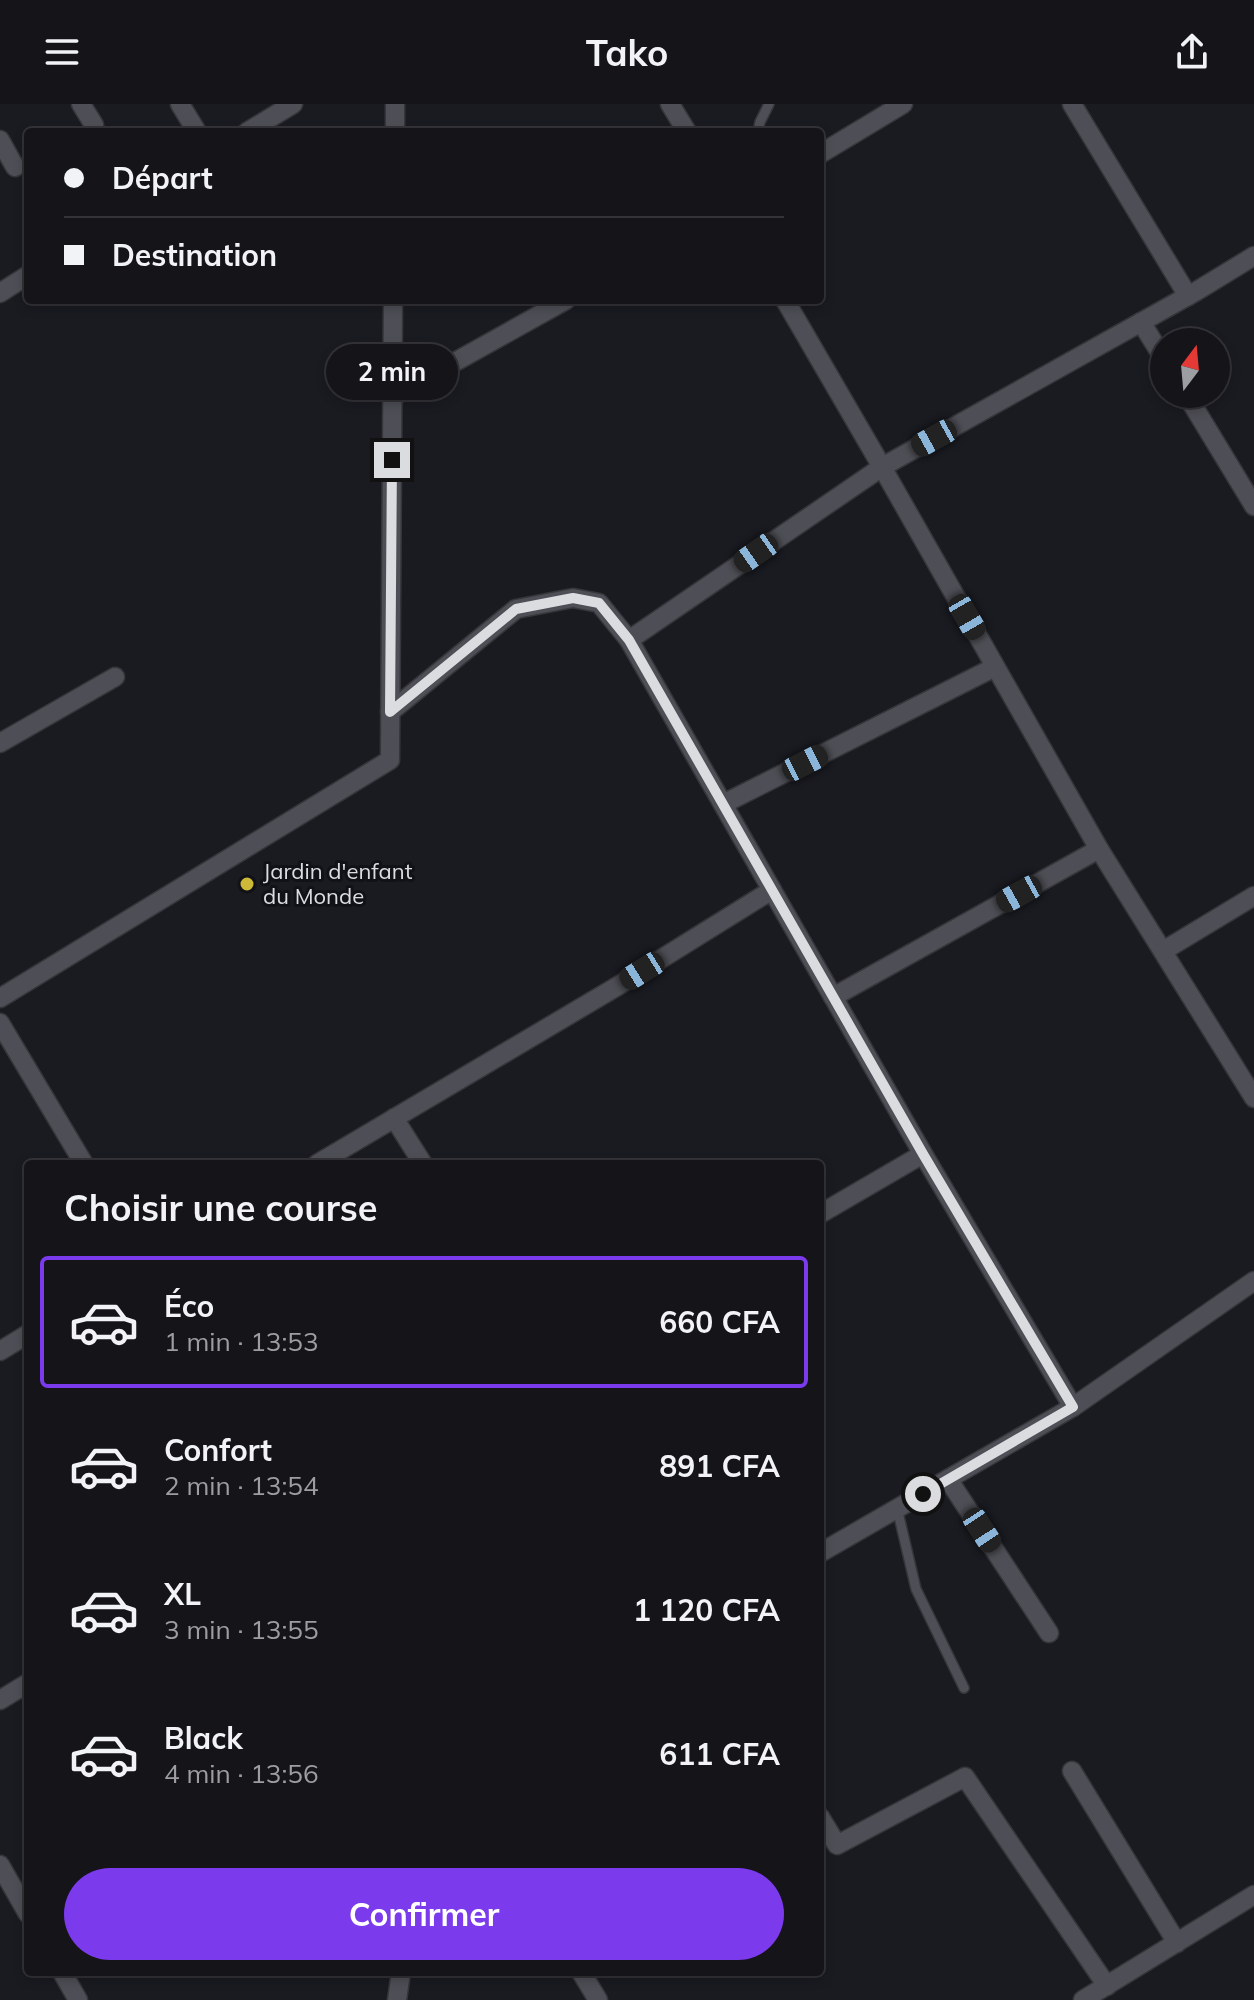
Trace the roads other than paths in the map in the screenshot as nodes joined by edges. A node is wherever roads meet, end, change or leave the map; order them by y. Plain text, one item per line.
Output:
1 (81, 104) edge
2 (180, 104) edge
3 (293, 104) edge
4 (395, 104) edge
5 (670, 104) edge
6 (769, 104) edge
7 (903, 104) edge
8 (1072, 104) edge
9 (94, 125) dead end
10 (195, 128) edge
11 (254, 128) edge
12 (395, 128) edge
13 (685, 128) edge
14 (759, 128) edge
15 (0, 140) edge
16 (824, 152) edge
17 (15, 167) dead end
18 (1254, 256) edge
19 (24, 278) edge
20 (0, 293) edge
21 (1188, 296) junction
22 (393, 304) edge
23 (559, 304) edge
24 (787, 304) edge
25 (1141, 322) junction
26 (1150, 336) edge
27 (392, 397) junction
28 (1194, 408) edge
29 (882, 467) junction
30 (1254, 506) edge
31 (629, 640) junction
32 (995, 667) junction
33 (115, 677) dead end
34 (390, 712) junction
35 (0, 743) edge
36 (723, 804) junction
37 (1099, 849) junction
38 (772, 890) junction
39 (1254, 896) edge
40 (1163, 951) junction
41 (833, 997) junction
42 (0, 998) edge
43 (0, 1023) edge
44 (1254, 1098) edge
45 (394, 1118) junction
46 (923, 1154) junction
47 (82, 1160) edge
48 (324, 1160) edge
49 (420, 1160) edge
50 (824, 1212) edge
51 (1254, 1281) edge
52 (24, 1336) edge
53 (0, 1351) edge
54 (1073, 1407) junction
55 (948, 1479) junction
56 (897, 1508) junction
57 (824, 1551) edge
58 (1049, 1633) dead end
59 (24, 1685) edge
60 (964, 1688) dead end
61 (0, 1700) edge
62 (1072, 1771) dead end
63 (824, 1824) edge
64 (0, 1865) edge
65 (1254, 1895) edge
66 (24, 1907) edge
67 (1177, 1943) junction
68 (64, 1976) edge
69 (400, 1976) edge
70 (583, 1976) edge
71 (1107, 1986) junction
72 (78, 2000) edge
73 (397, 2000) edge
74 (598, 2000) edge
75 (1083, 2000) edge

1 - 9 street
2 - 10 street
3 - 11 street
4 - 12 street
5 - 13 street
6 - 14 lane
7 - 16 street
8 - 21 street
15 - 17 street
18 - 21 street
19 - 20 street
21 - 25 street
22 - 27 street
23 - 27 street
24 - 29 street
25 - 26 street
25 - 29 street
27 - 34 street
28 - 30 street
29 - 31 street
29 - 32 street
31 - 34 street
31 - 36 street
32 - 36 street
32 - 37 street
33 - 35 street
34 - 42 street
36 - 38 street
37 - 40 street
37 - 41 street
38 - 41 street
38 - 45 street
39 - 40 street
40 - 44 street
41 - 46 street
43 - 47 street
45 - 48 street
45 - 49 street
46 - 50 street
46 - 54 street
51 - 54 street
52 - 53 street
54 - 55 street
55 - 56 street
55 - 58 street
56 - 57 street
56 - 60 lane
59 - 61 street
62 - 67 street
63 - 71 street
64 - 66 street
65 - 67 street
67 - 71 street
68 - 72 street
69 - 73 street
70 - 74 street
71 - 75 street

